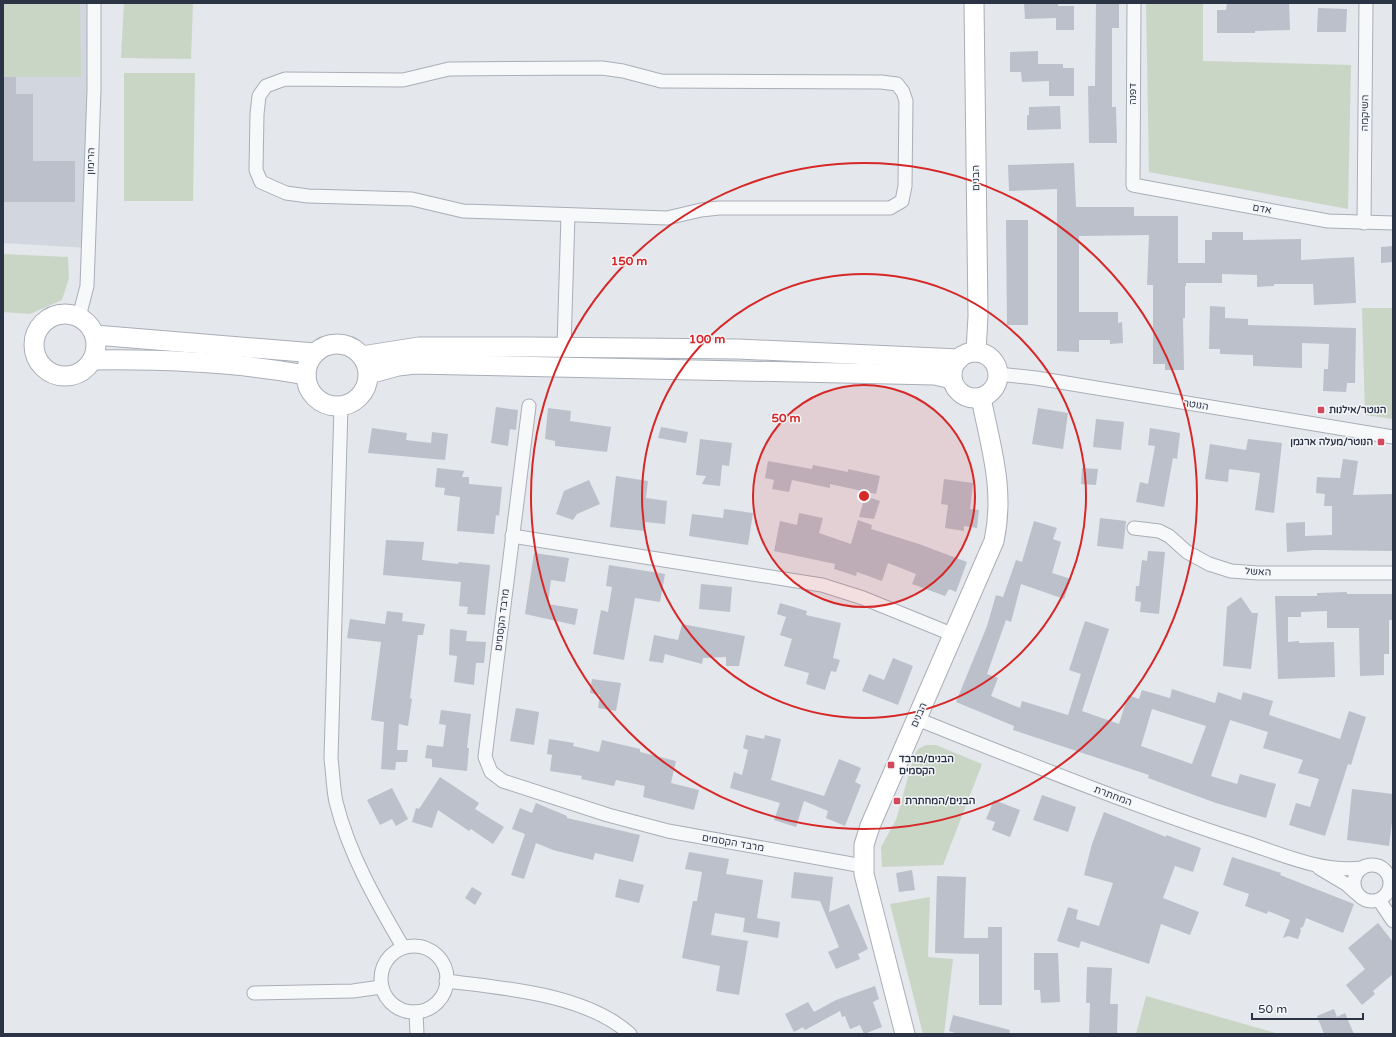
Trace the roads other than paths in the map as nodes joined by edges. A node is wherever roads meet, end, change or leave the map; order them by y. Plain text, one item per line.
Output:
1 (94, 3) edge
2 (974, 3) edge
3 (1134, 3) edge
4 (1366, 3) edge
5 (1133, 185) joint
6 (568, 216) junction
7 (1364, 223) junction
8 (1393, 223) edge
9 (79, 317) junction
10 (95, 335) junction
11 (564, 347) junction
12 (976, 352) junction
13 (315, 353) junction
14 (362, 356) junction
15 (959, 359) junction
16 (93, 360) junction
17 (306, 374) junction
18 (369, 374) junction
19 (998, 374) junction
20 (952, 379) junction
21 (981, 398) junction
22 (341, 406) junction
23 (529, 406) dead end
24 (1393, 437) edge
25 (1134, 528) dead end
26 (512, 536) junction
27 (1393, 573) edge
28 (954, 635) junction
29 (917, 719) junction
30 (1312, 864) junction
31 (863, 866) junction
32 (1362, 868) junction
33 (1391, 876) edge
34 (1356, 893) junction
35 (1379, 900) junction
36 (1393, 921) edge
37 (403, 947) junction
38 (446, 981) junction
39 (381, 987) junction
40 (254, 993) dead end
41 (416, 1012) junction
42 (416, 1034) edge
43 (630, 1034) edge
44 (905, 1034) edge

1 - 9 street, הרימון
2 - 12 street, הבנים
3 - 5 street, דפנה
4 - 7 street, השיקמה
5 - 7 street, אדם
6 - 6 street
6 - 11 street
7 - 8 street, אדם
9 - 10 street
9 - 16 street
10 - 13 street
10 - 16 street
11 - 14 street
11 - 15 street
12 - 15 street
12 - 19 street
13 - 14 street
13 - 17 street
14 - 18 street
15 - 20 street
16 - 17 street
17 - 22 street
18 - 20 street
18 - 22 street
19 - 21 street
19 - 24 street, הנוטר
20 - 21 street
21 - 28 street, הבנים
22 - 37 street
23 - 26 street, מרבד הקסמים
25 - 27 street, האשל
26 - 28 street
26 - 31 street, מרבד הקסמים
28 - 29 street, הבנים
29 - 30 street, המחתרת
29 - 31 street, הבנים
30 - 32 street, המחתרת
30 - 34 street, המחתרת
31 - 44 street, הבנים
32 - 33 street
32 - 34 street
33 - 35 street
34 - 35 street
35 - 36 street
37 - 38 street
37 - 39 street
38 - 41 street
38 - 43 street
39 - 40 street
39 - 41 street
41 - 42 street

